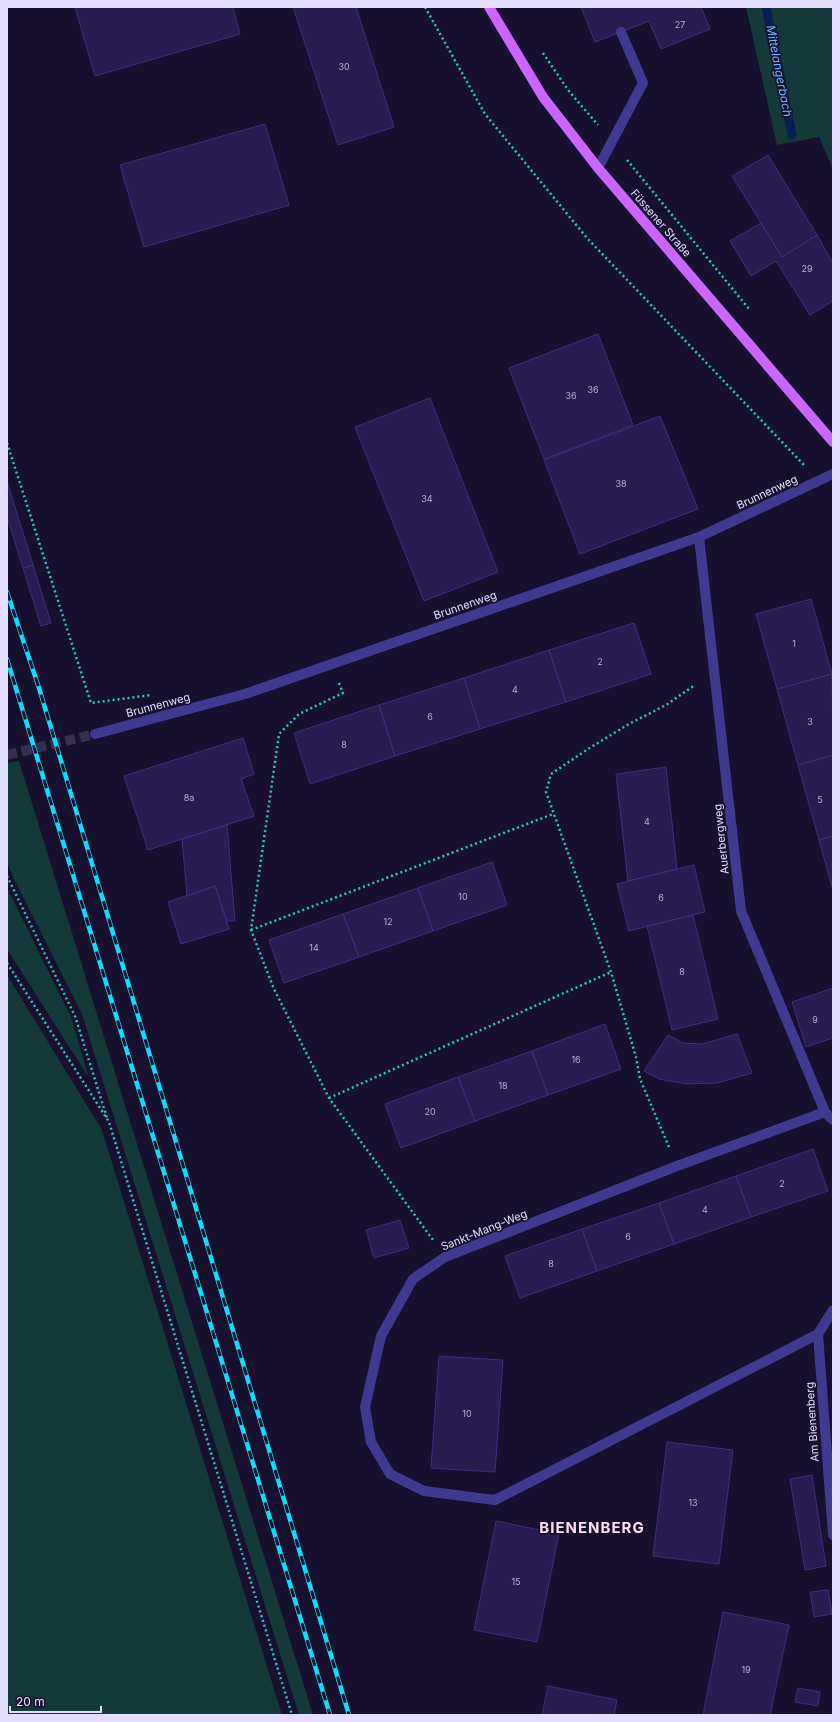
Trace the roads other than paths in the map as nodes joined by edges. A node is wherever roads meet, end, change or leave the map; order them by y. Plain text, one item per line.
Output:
1 (489, 7) edge
2 (621, 32) dead end
3 (598, 168) junction
4 (833, 442) edge
5 (833, 474) edge
6 (699, 537) junction
7 (95, 734) tunnel mouth
8 (825, 1112) junction
9 (833, 1120) edge
10 (833, 1310) edge
11 (818, 1334) junction
12 (833, 1536) edge

1 - 3 main road, Füssener Straße
2 - 3 street
3 - 4 main road, Füssener Straße
5 - 6 street, Brunnenweg
6 - 7 street, Brunnenweg
6 - 8 street, Auerbergweg
8 - 9 street, Auerbergweg
8 - 11 street, Sankt-Mang-Weg
10 - 11 street
11 - 12 street, Am Bienenberg

